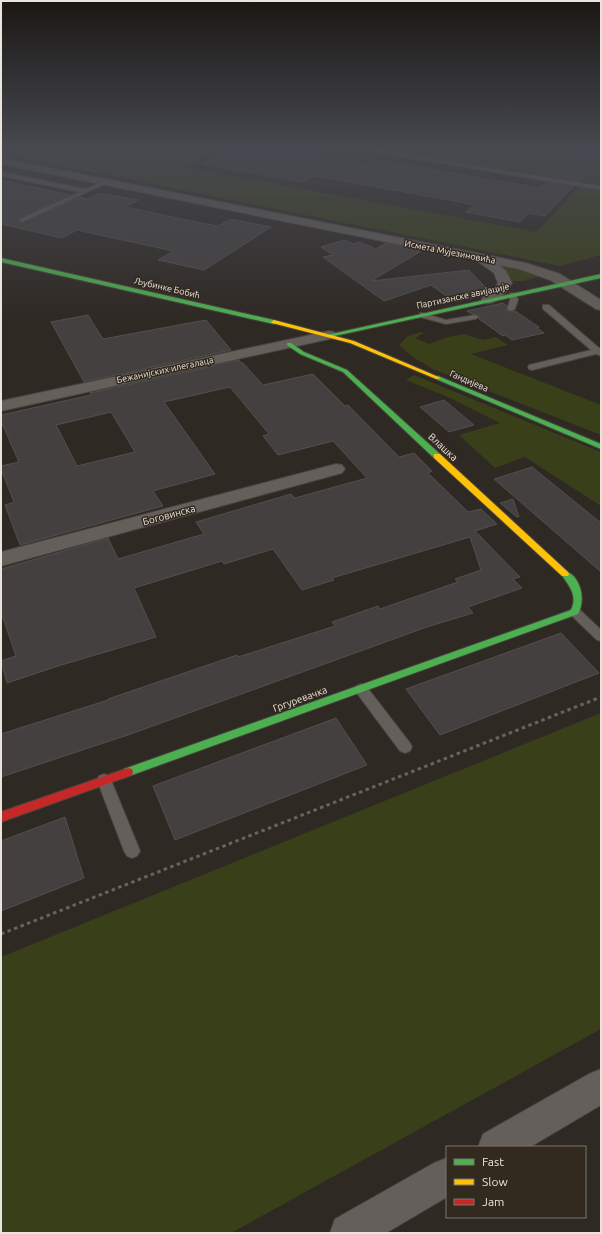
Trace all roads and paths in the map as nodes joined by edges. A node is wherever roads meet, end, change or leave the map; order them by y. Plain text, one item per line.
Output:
1 (54, 206) edge
2 (218, 206) edge
3 (22, 220) dead end
4 (471, 256) junction
5 (1, 260) edge
6 (601, 276) edge
7 (568, 284) junction
8 (513, 295) junction
9 (488, 300) junction
10 (601, 306) edge
11 (546, 307) dead end
12 (511, 309) dead end
13 (423, 315) junction
14 (476, 317) dead end
15 (408, 318) junction
16 (392, 331) dead end
17 (329, 335) junction
18 (289, 344) junction
19 (384, 344) dead end
20 (600, 351) edge
21 (384, 356) junction
22 (532, 367) dead end
23 (1, 406) edge
24 (601, 448) edge
25 (336, 469) dead end
26 (2, 558) edge
27 (575, 612) junction
28 (601, 637) edge
29 (361, 688) junction
30 (601, 697) edge
31 (405, 747) dead end
32 (104, 780) junction
33 (1, 817) edge
34 (132, 851) dead end
35 (1, 934) edge
36 (601, 1086) edge
37 (498, 1146) edge
38 (446, 1177) edge
39 (349, 1233) edge

1 - 3 lane
2 - 4 street, Исмета Мујезиновића
4 - 7 street, Исмета Мујезиновића
4 - 9 street
5 - 17 street, Љубинке Бобић
6 - 7 street, Партизанске авијације
7 - 8 street, Партизанске авијације
7 - 10 street, Исмета Мујезиновића
8 - 9 street, Партизанске авијације
8 - 12 lane
9 - 13 street, Партизанске авијације
11 - 20 lane
13 - 14 lane
13 - 15 street, Партизанске авијације
15 - 16 street
15 - 17 street, Партизанске авијације
17 - 18 street, Бежанијских илегалаца
17 - 21 street, Гандијева
18 - 23 street, Бежанијских илегалаца
18 - 27 street, Влашка
19 - 21 street
20 - 22 lane
21 - 24 street, Гандијева
25 - 26 street, Боговинска
27 - 28 lane
27 - 29 street, Гргуревачка
29 - 31 lane
29 - 32 street, Гргуревачка
30 - 35 path
32 - 33 street, Гргуревачка
32 - 34 lane
36 - 37 street
38 - 39 street

